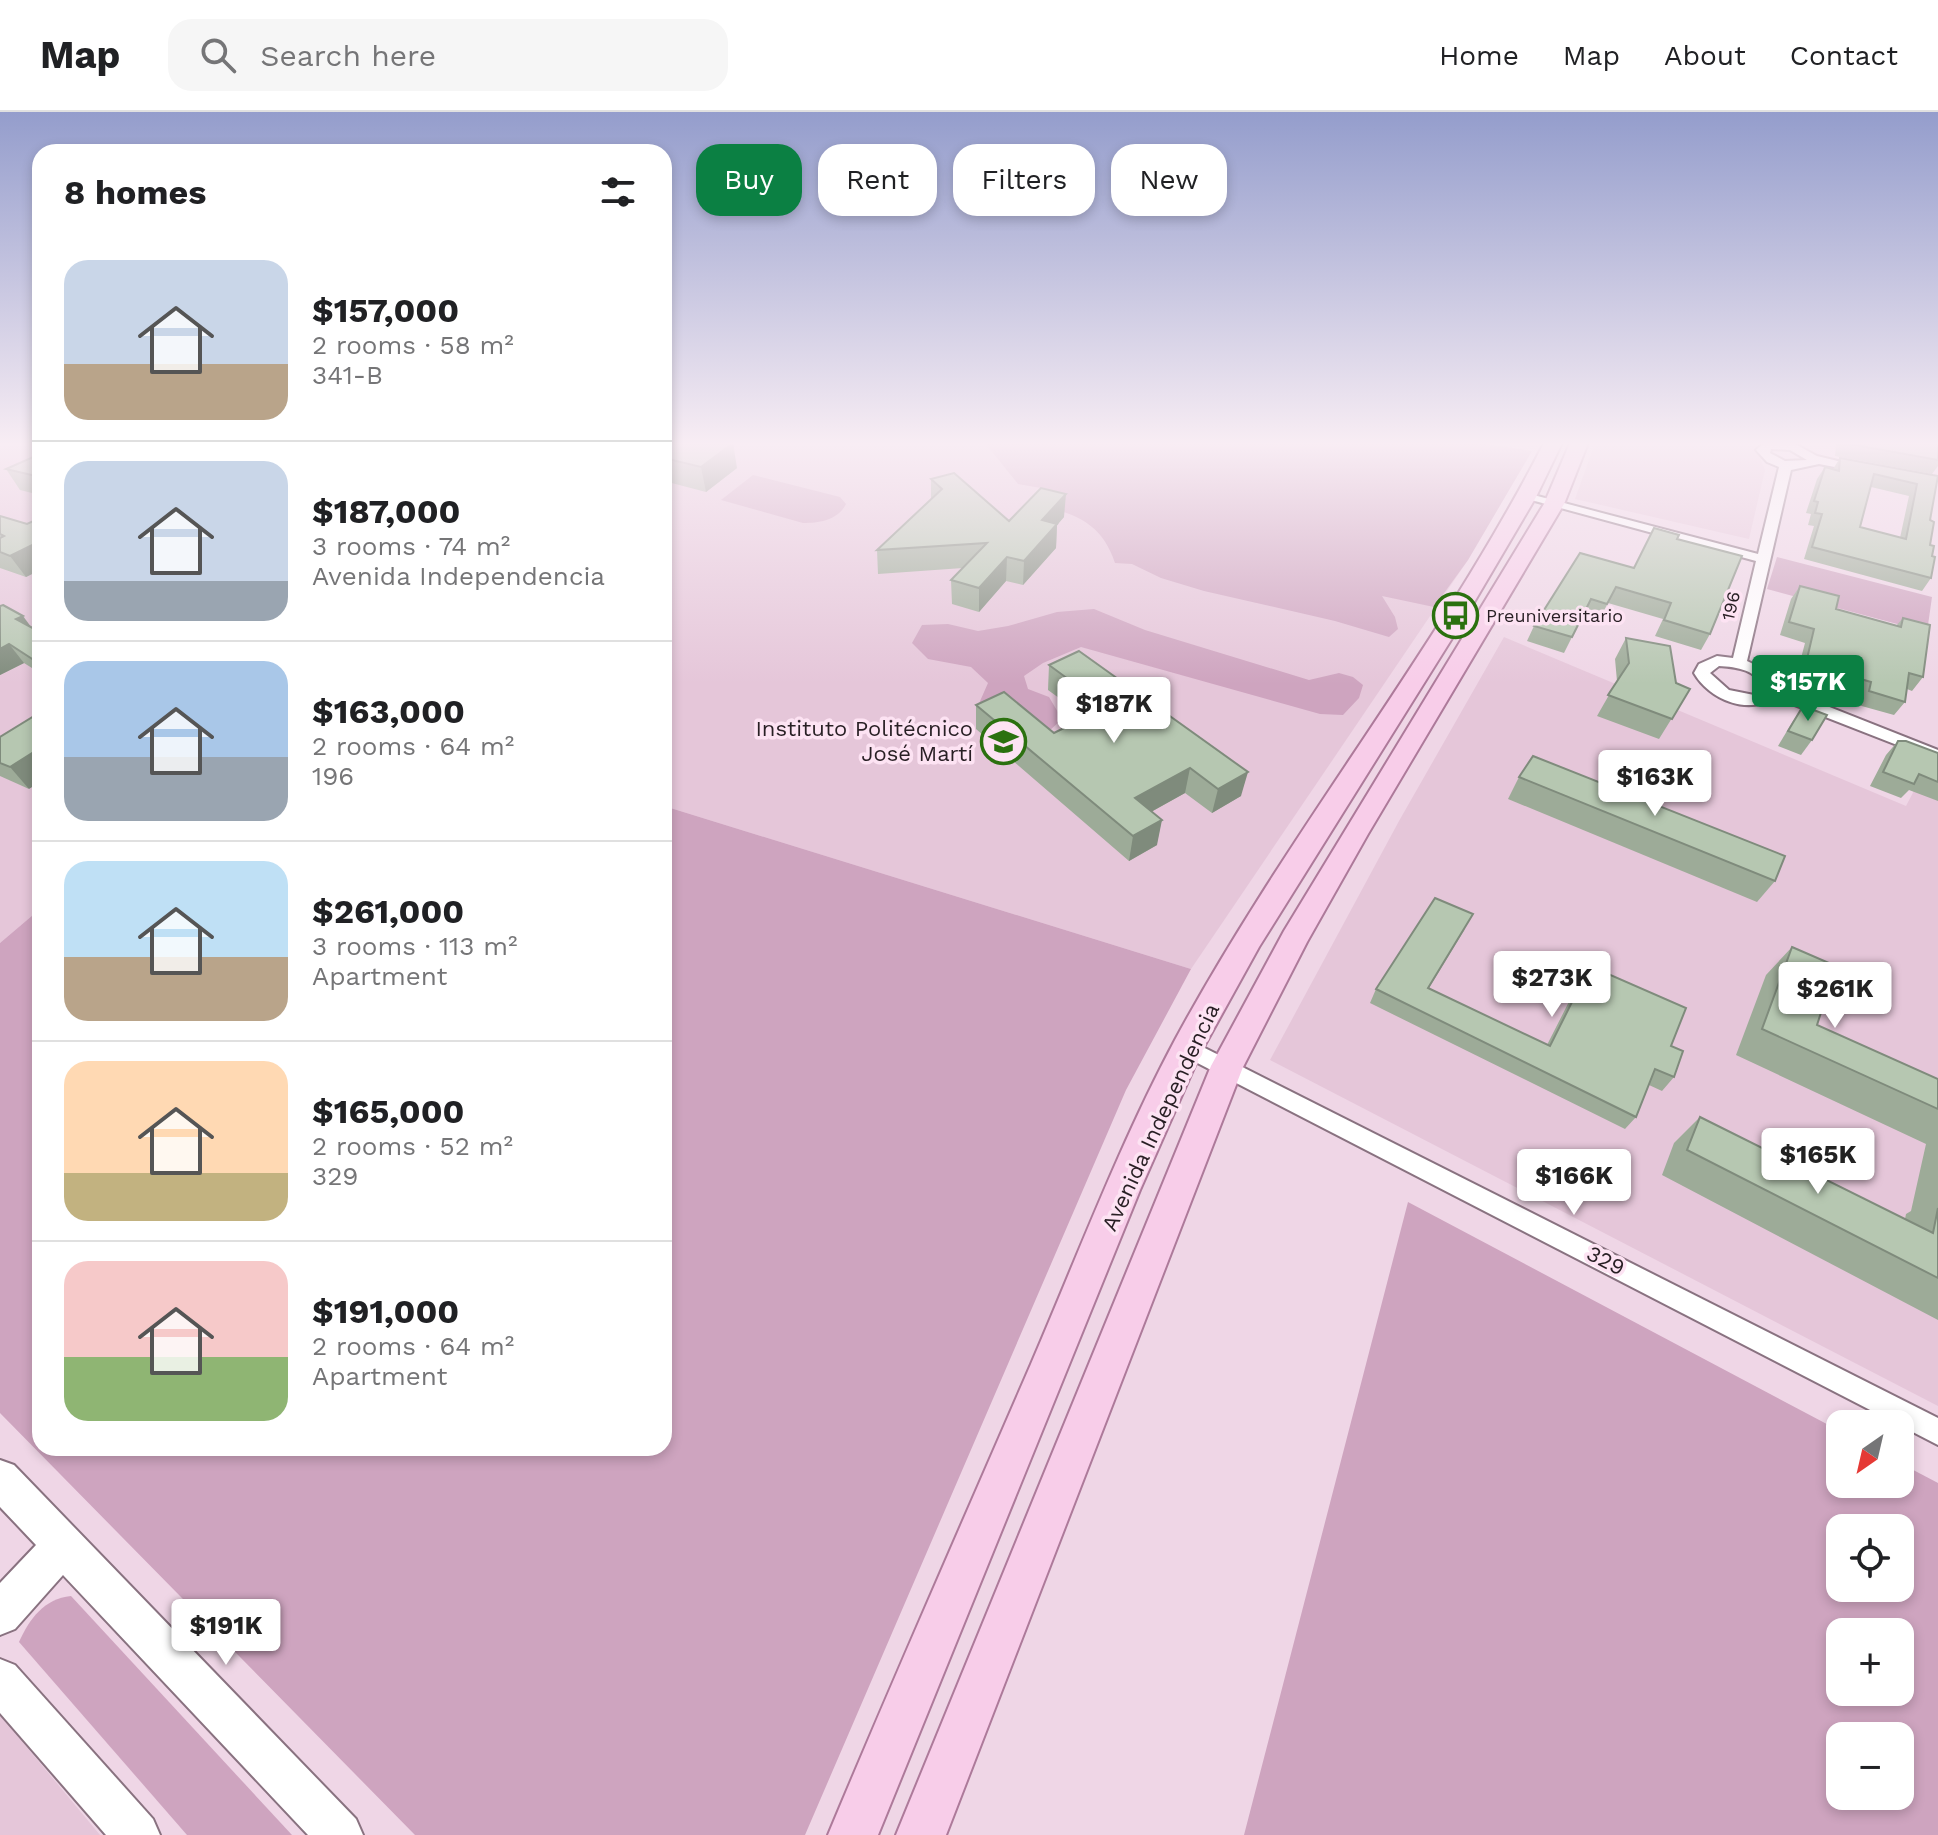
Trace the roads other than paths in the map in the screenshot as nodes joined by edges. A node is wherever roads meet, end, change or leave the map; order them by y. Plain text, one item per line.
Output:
1 (1523, 523) edge
2 (1528, 523) edge
3 (1626, 523) edge
4 (1772, 523) edge
5 (1763, 559) junction
6 (1739, 663) junction
7 (1772, 690) junction
8 (1938, 756) edge
9 (1187, 1048) junction
10 (1227, 1066) junction
11 (1938, 1432) edge
12 (0, 1479) edge
13 (63, 1545) junction
14 (0, 1614) edge
15 (0, 1680) edge
16 (137, 1835) edge
17 (340, 1835) edge
18 (853, 1835) edge
19 (921, 1835) edge

1 - 9 main road, Avenida Independencia
2 - 10 main road, Avenida Independencia
3 - 5 street
4 - 5 street, 196
5 - 6 street, 196
6 - 7 street
6 - 7 street
7 - 8 street
9 - 10 street, 329
9 - 18 main road, Avenida Independencia
10 - 11 street, 329
10 - 19 main road, Avenida Independencia
12 - 13 street
13 - 14 street
13 - 17 street
15 - 16 street

